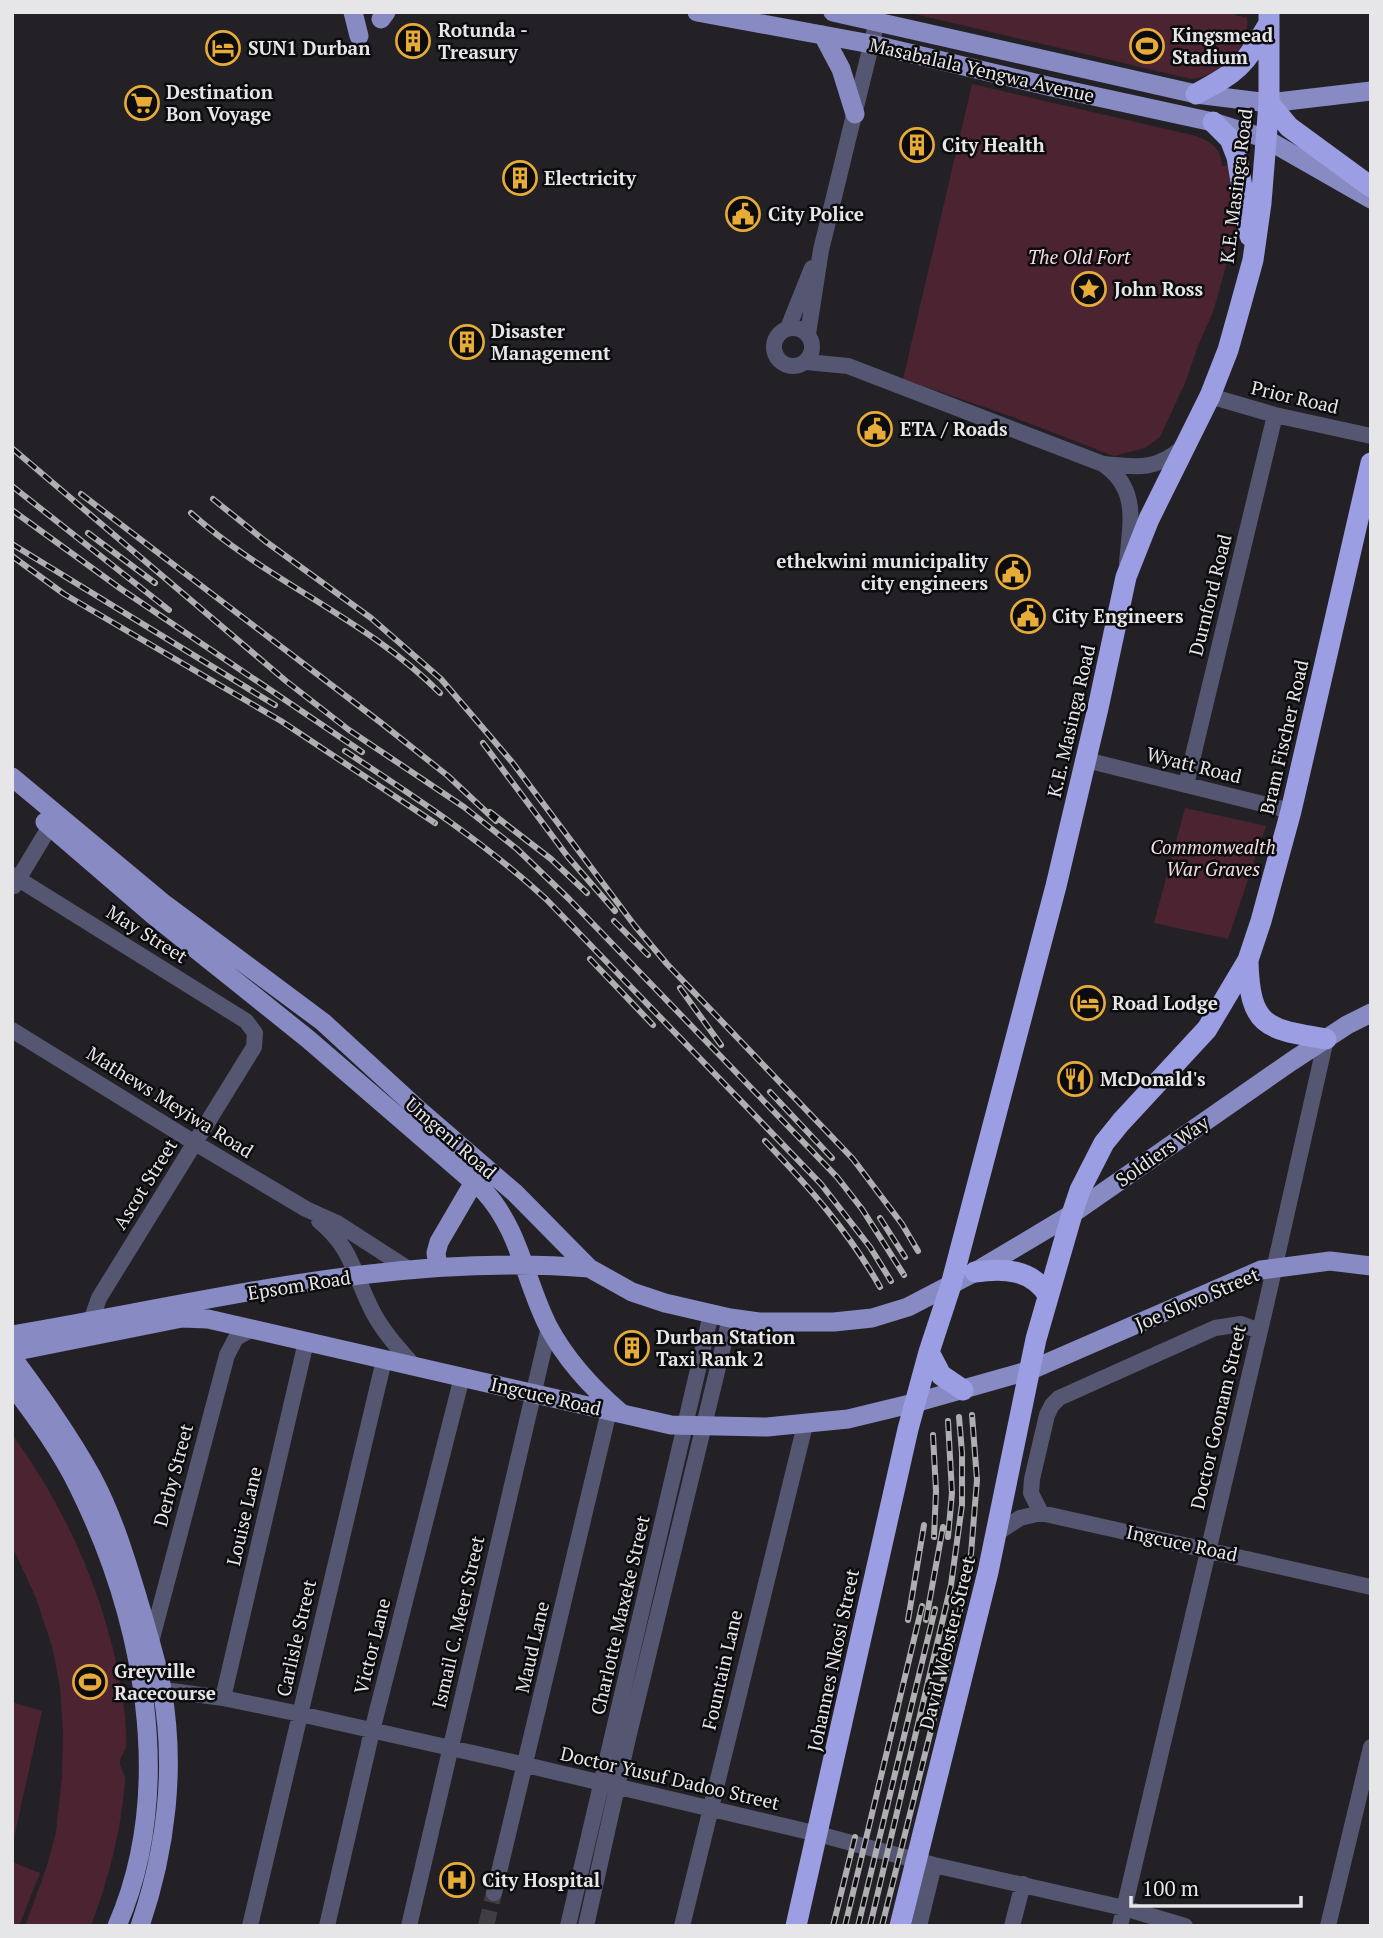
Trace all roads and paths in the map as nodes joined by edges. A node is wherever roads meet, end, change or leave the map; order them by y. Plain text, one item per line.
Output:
1 (353, 12) edge
2 (697, 12) edge
3 (833, 12) edge
4 (1269, 18) edge
5 (877, 21) junction
6 (823, 35) junction
7 (359, 36) dead end
8 (872, 44) junction
9 (1371, 91) edge
10 (1196, 94) junction
11 (1269, 103) junction
12 (855, 114) junction
13 (1213, 122) junction
14 (1264, 138) junction
15 (1371, 187) edge
16 (1371, 199) edge
17 (821, 250) junction
18 (1254, 252) junction
19 (788, 328) junction
20 (811, 338) junction
21 (806, 362) junction
22 (848, 366) junction
23 (1210, 396) junction
24 (1275, 415) junction
25 (1371, 436) edge
26 (1185, 446) junction
27 (1371, 463) edge
28 (1103, 464) junction
29 (1126, 577) junction
30 (1086, 760) junction
31 (12, 777) edge
32 (1186, 785) junction
33 (12, 794) edge
34 (1291, 811) junction
35 (53, 820) junction
36 (14, 881) edge
37 (157, 908) junction
38 (1248, 960) junction
39 (1371, 1013) edge
40 (323, 1022) junction
41 (12, 1030) edge
42 (255, 1033) joint
43 (1326, 1039) junction
44 (307, 1040) junction
45 (195, 1143) junction
46 (474, 1182) junction
47 (306, 1209) junction
48 (1072, 1213) junction
49 (525, 1265) junction
50 (1371, 1266) edge
51 (438, 1267) junction
52 (589, 1268) junction
53 (1275, 1268) junction
54 (410, 1270) junction
55 (975, 1272) junction
56 (357, 1275) junction
57 (951, 1285) junction
58 (1048, 1295) junction
59 (720, 1316) junction
60 (12, 1320) edge
61 (91, 1321) junction
62 (549, 1327) junction
63 (252, 1329) junction
64 (42, 1330) junction
65 (1259, 1331) junction
66 (12, 1335) edge
67 (306, 1342) junction
68 (929, 1352) junction
69 (12, 1354) edge
70 (384, 1360) junction
71 (414, 1366) junction
72 (1031, 1370) junction
73 (462, 1377) junction
74 (12, 1385) edge
75 (963, 1390) junction
76 (533, 1392) junction
77 (914, 1403) junction
78 (617, 1413) junction
79 (805, 1425) junction
80 (696, 1426) junction
81 (1041, 1513) junction
82 (996, 1533) junction
83 (1208, 1549) junction
84 (1371, 1587) edge
85 (151, 1642) junction
86 (152, 1688) junction
87 (223, 1699) junction
88 (300, 1714) junction
89 (372, 1731) junction
90 (451, 1748) junction
91 (1371, 1748) edge
92 (526, 1765) junction
93 (610, 1785) junction
94 (711, 1810) junction
95 (827, 1836) junction
96 (919, 1861) junction
97 (1023, 1884) junction
98 (494, 1893) tunnel mouth
99 (581, 1907) junction
100 (1124, 1908) junction
101 (119, 1922) edge
102 (141, 1925) edge
103 (250, 1926) edge
104 (327, 1926) edge
105 (409, 1926) edge
106 (568, 1926) edge
107 (586, 1926) edge
108 (682, 1926) edge
109 (796, 1926) edge
110 (900, 1926) edge
111 (919, 1926) edge
112 (1012, 1926) edge
113 (1120, 1926) edge
114 (1185, 1926) edge
115 (1328, 1926) edge

1 - 7 main road
2 - 6 main road, Masabalala Yengwa Avenue
3 - 5 main road, Masabalala Yengwa Avenue
4 - 10 highway
4 - 11 highway, K.E. Masinga Road
5 - 8 street
5 - 10 main road, Masabalala Yengwa Avenue
6 - 8 main road, Masabalala Yengwa Avenue
6 - 12 main road
8 - 12 street
8 - 13 main road, Masabalala Yengwa Avenue
9 - 11 main road, Masabalala Yengwa Avenue
10 - 11 main road, Masabalala Yengwa Avenue
11 - 14 highway, K.E. Masinga Road
11 - 15 highway
12 - 17 street
13 - 14 main road, Masabalala Yengwa Avenue
13 - 18 highway
14 - 16 main road, Masabalala Yengwa Avenue
14 - 18 highway, K.E. Masinga Road
17 - 19 street
17 - 20 street
18 - 23 highway, K.E. Masinga Road
19 - 20 street
19 - 21 street
20 - 21 street
20 - 22 street
21 - 22 street
22 - 28 street
23 - 24 street, Prior Road
23 - 26 highway, K.E. Masinga Road
24 - 25 street, Prior Road
24 - 32 street, Durnford Road
26 - 28 street
26 - 29 highway, K.E. Masinga Road
27 - 34 highway, Bram Fischer Road
28 - 29 street
29 - 30 highway, K.E. Masinga Road
30 - 32 street, Wyatt Road
30 - 57 highway, K.E. Masinga Road
31 - 35 main road, Umgeni Road
32 - 34 street, Wyatt Road
33 - 35 main road, Umgeni Road
34 - 38 highway, Bram Fischer Road
35 - 36 street
35 - 37 main road, Umgeni Road
36 - 42 street, May Street
37 - 40 main road, Umgeni Road
37 - 44 main road, Umgeni Road
38 - 43 highway
38 - 48 highway, Bram Fischer Road
39 - 43 main road, Soldiers Way
40 - 44 main road
40 - 52 main road, Umgeni Road
41 - 45 street, Mathews Meyiwa Road
42 - 45 street, Ascot Street
43 - 48 main road, Soldiers Way
43 - 53 street, Doctor Goonam Street
44 - 46 main road, Umgeni Road
45 - 47 street, Mathews Meyiwa Road
45 - 61 street, Ascot Street
46 - 49 main road, Umgeni Road
46 - 51 main road
47 - 54 street, Mathews Meyiwa Road
47 - 56 street, Mathews Meyiwa Road
48 - 55 main road, Soldiers Way
48 - 58 highway, Bram Fischer Road
49 - 51 main road, Epsom Road
49 - 52 main road, Epsom Road
49 - 62 main road, Umgeni Road
50 - 53 main road, Joe Slovo Street
51 - 54 main road, Epsom Road
52 - 59 main road, Umgeni Road
53 - 65 street, Doctor Goonam Street
53 - 72 main road, Joe Slovo Street
54 - 56 main road, Epsom Road
55 - 57 main road, Soldiers Way
55 - 58 highway
56 - 61 main road, Epsom Road
56 - 71 street, Mathews Meyiwa Road
57 - 59 main road, Umgeni Road
57 - 68 highway
58 - 72 highway
59 - 80 street, Charlotte Maxeke Street
60 - 64 main road
61 - 64 main road, Epsom Road
62 - 76 street, Ismail C. Meer Street
62 - 78 main road, Umgeni Road
63 - 67 main road, Ingcuce Road
63 - 69 main road, Ingcuce Road
63 - 85 street, Derby Street
64 - 66 main road, Epsom Road
65 - 81 street
65 - 83 street, Doctor Goonam Street
67 - 70 main road, Ingcuce Road
67 - 87 street, Louise Lane
68 - 75 highway
68 - 77 highway, Johannes Nkosi Street
69 - 85 main road
70 - 71 main road, Ingcuce Road
70 - 88 street, Carlisle Street
71 - 73 main road, Ingcuce Road
72 - 75 main road
72 - 82 highway, David Webster Street
73 - 76 main road, Ingcuce Road
73 - 89 street, Victor Lane
74 - 86 main road
75 - 77 main road, Ingcuce Road
76 - 78 main road, Ingcuce Road
76 - 90 street, Ismail C. Meer Street
77 - 79 main road, Ingcuce Road
77 - 95 highway, Johannes Nkosi Street
78 - 80 main road, Ingcuce Road
78 - 92 street, Maud Lane
79 - 80 main road, Ingcuce Road
79 - 94 street, Fountain Lane
80 - 93 street, Charlotte Maxeke Street
81 - 82 street
81 - 83 street, Ingcuce Road
82 - 96 highway, David Webster Street
83 - 84 street, Ingcuce Road
83 - 100 street, Doctor Goonam Street
85 - 86 main road
86 - 87 street, Doctor Yusuf Dadoo Street
86 - 101 main road
86 - 102 main road
87 - 88 street, Doctor Yusuf Dadoo Street
88 - 89 street, Doctor Yusuf Dadoo Street
88 - 103 street, Carlisle Street
89 - 90 street, Doctor Yusuf Dadoo Street
89 - 104 street, Victor Lane
90 - 92 street, Doctor Yusuf Dadoo Street
90 - 105 street, Ismail C. Meer Street
91 - 115 street
92 - 93 street, Doctor Yusuf Dadoo Street
92 - 98 street, Maud Lane
93 - 94 street, Doctor Yusuf Dadoo Street
93 - 99 street, Charlotte Maxeke Street
94 - 95 street, Doctor Yusuf Dadoo Street
94 - 108 street, Fountain Lane
95 - 96 street, Doctor Yusuf Dadoo Street
95 - 109 highway, Johannes Nkosi Street
96 - 97 street, Doctor Yusuf Dadoo Street
96 - 110 highway, David Webster Street
96 - 111 street
97 - 100 street, Doctor Yusuf Dadoo Street
97 - 112 street
99 - 106 street, Charlotte Maxeke Street
99 - 107 street, Charlotte Maxeke Street
100 - 113 street, Doctor Goonam Street
100 - 114 street, Doctor Yusuf Dadoo Street
101 - 102 street

